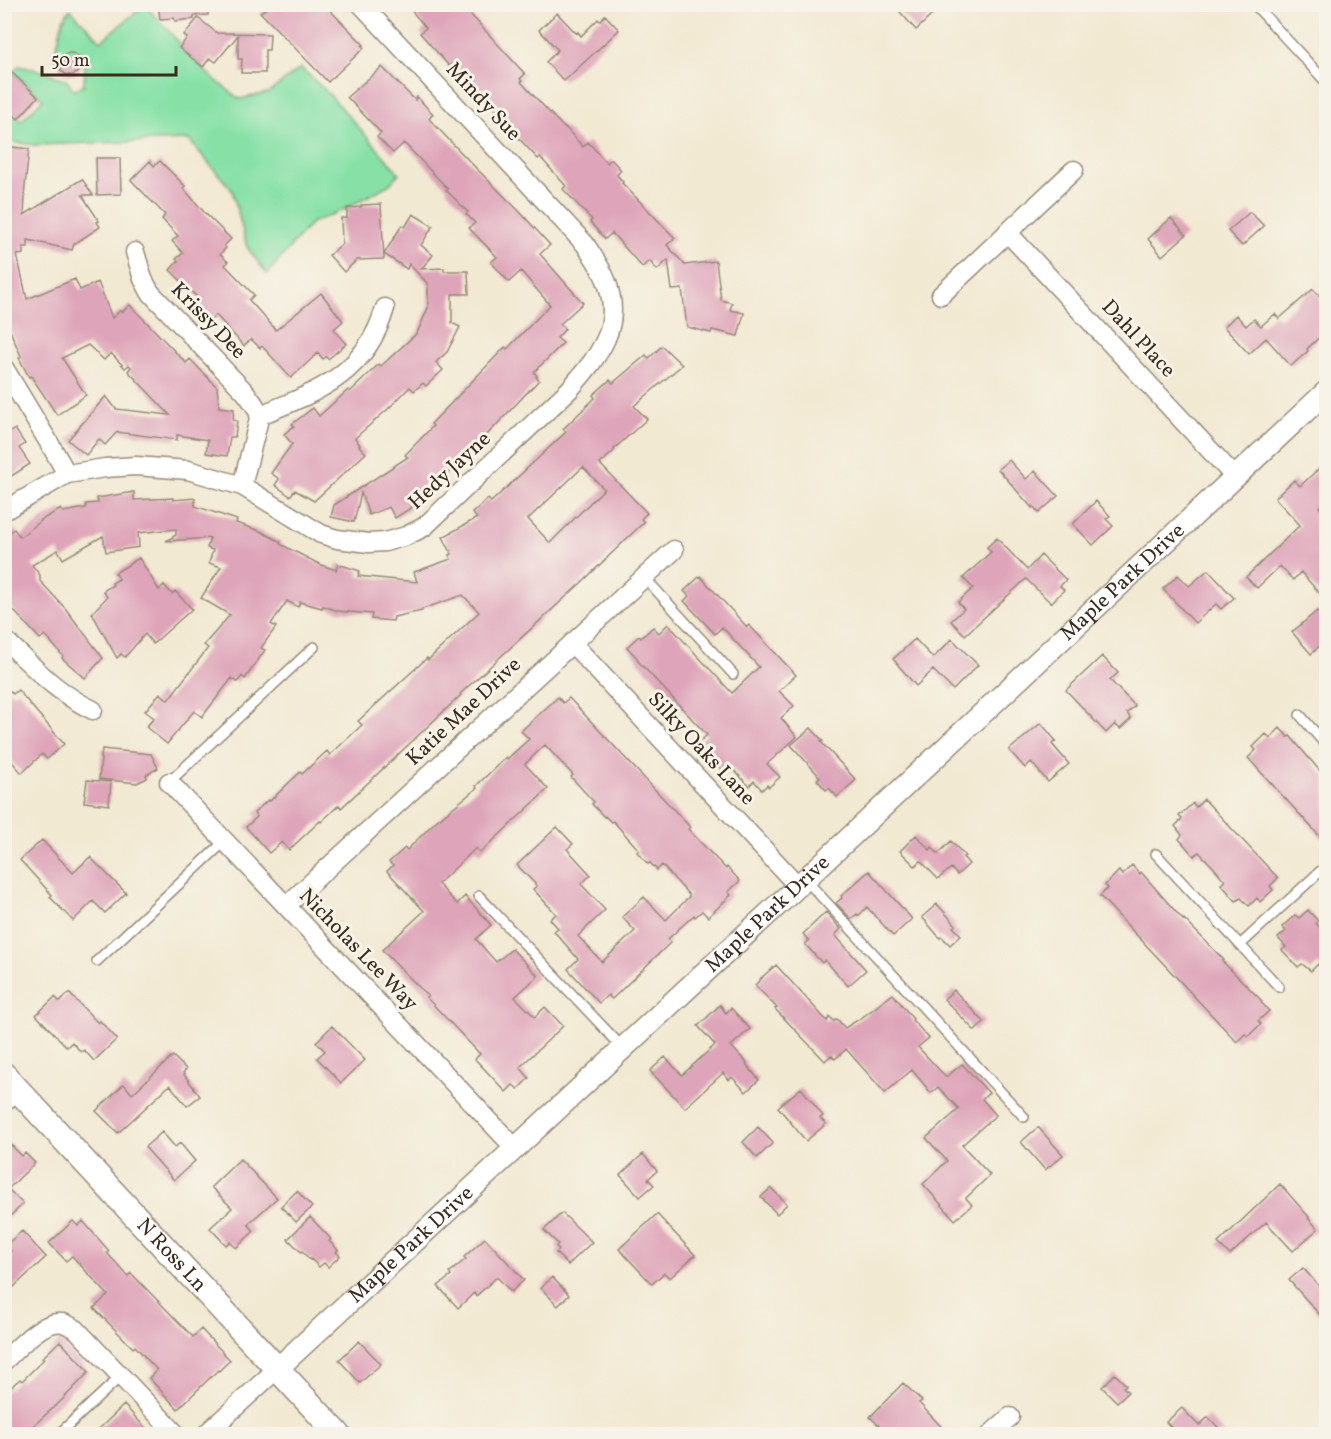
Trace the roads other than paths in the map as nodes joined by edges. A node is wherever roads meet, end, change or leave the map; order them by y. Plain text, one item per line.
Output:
1 (362, 4) edge
2 (1254, 4) edge
3 (1326, 82) edge
4 (1074, 170) dead end
5 (572, 230) joint
6 (1007, 232) junction
7 (135, 252) dead end
8 (941, 295) dead end
9 (386, 308) dead end
10 (4, 368) edge
11 (1326, 392) edge
12 (260, 416) junction
13 (67, 474) junction
14 (1235, 477) junction
15 (242, 486) junction
16 (4, 511) edge
17 (674, 550) dead end
18 (644, 577) junction
19 (4, 639) edge
20 (572, 644) junction
21 (314, 647) dead end
22 (733, 674) dead end
23 (93, 710) dead end
24 (1299, 715) dead end
25 (1326, 745) edge
26 (169, 782) joint
27 (225, 841) junction
28 (1156, 854) dead end
29 (1326, 866) edge
30 (802, 882) junction
31 (479, 896) dead end
32 (286, 906) junction
33 (1240, 945) junction
34 (97, 961) dead end
35 (1279, 987) dead end
36 (623, 1048) junction
37 (9, 1089) edge
38 (1024, 1117) dead end
39 (515, 1148) junction
40 (4, 1361) edge
41 (277, 1369) junction
42 (121, 1376) junction
43 (1010, 1417) dead end
44 (59, 1434) edge
45 (176, 1434) edge
46 (206, 1434) edge
47 (338, 1434) edge
48 (991, 1434) edge

1 - 5 street, Mindy Sue
2 - 3 lane
4 - 6 street
5 - 15 street, Hedy Jayne
6 - 8 street
6 - 14 street, Dahl Place
7 - 12 street, Krissy Dee
9 - 12 street
10 - 13 street
11 - 14 street, Maple Park Drive
12 - 15 street
13 - 15 street, Hedy Jayne
13 - 16 street, Hedy Jayne
14 - 30 street, Maple Park Drive
17 - 18 street, Katie Mae Drive
18 - 20 street, Katie Mae Drive
18 - 22 lane
19 - 23 street
20 - 30 street, Silky Oaks Lane
20 - 32 street, Katie Mae Drive
21 - 26 lane
24 - 25 lane
26 - 27 street, Nicholas Lee Way
27 - 32 street, Nicholas Lee Way
27 - 34 lane
28 - 33 lane
29 - 33 lane
30 - 36 street, Maple Park Drive
30 - 38 lane
31 - 36 lane
32 - 39 street, Nicholas Lee Way
33 - 35 lane
36 - 39 street, Maple Park Drive
37 - 41 main road, N Ross Ln
39 - 41 street, Maple Park Drive
40 - 42 street
41 - 46 street, Maple Park Drive
41 - 47 main road, N Ross Ln
42 - 44 lane
42 - 45 street
43 - 48 street

